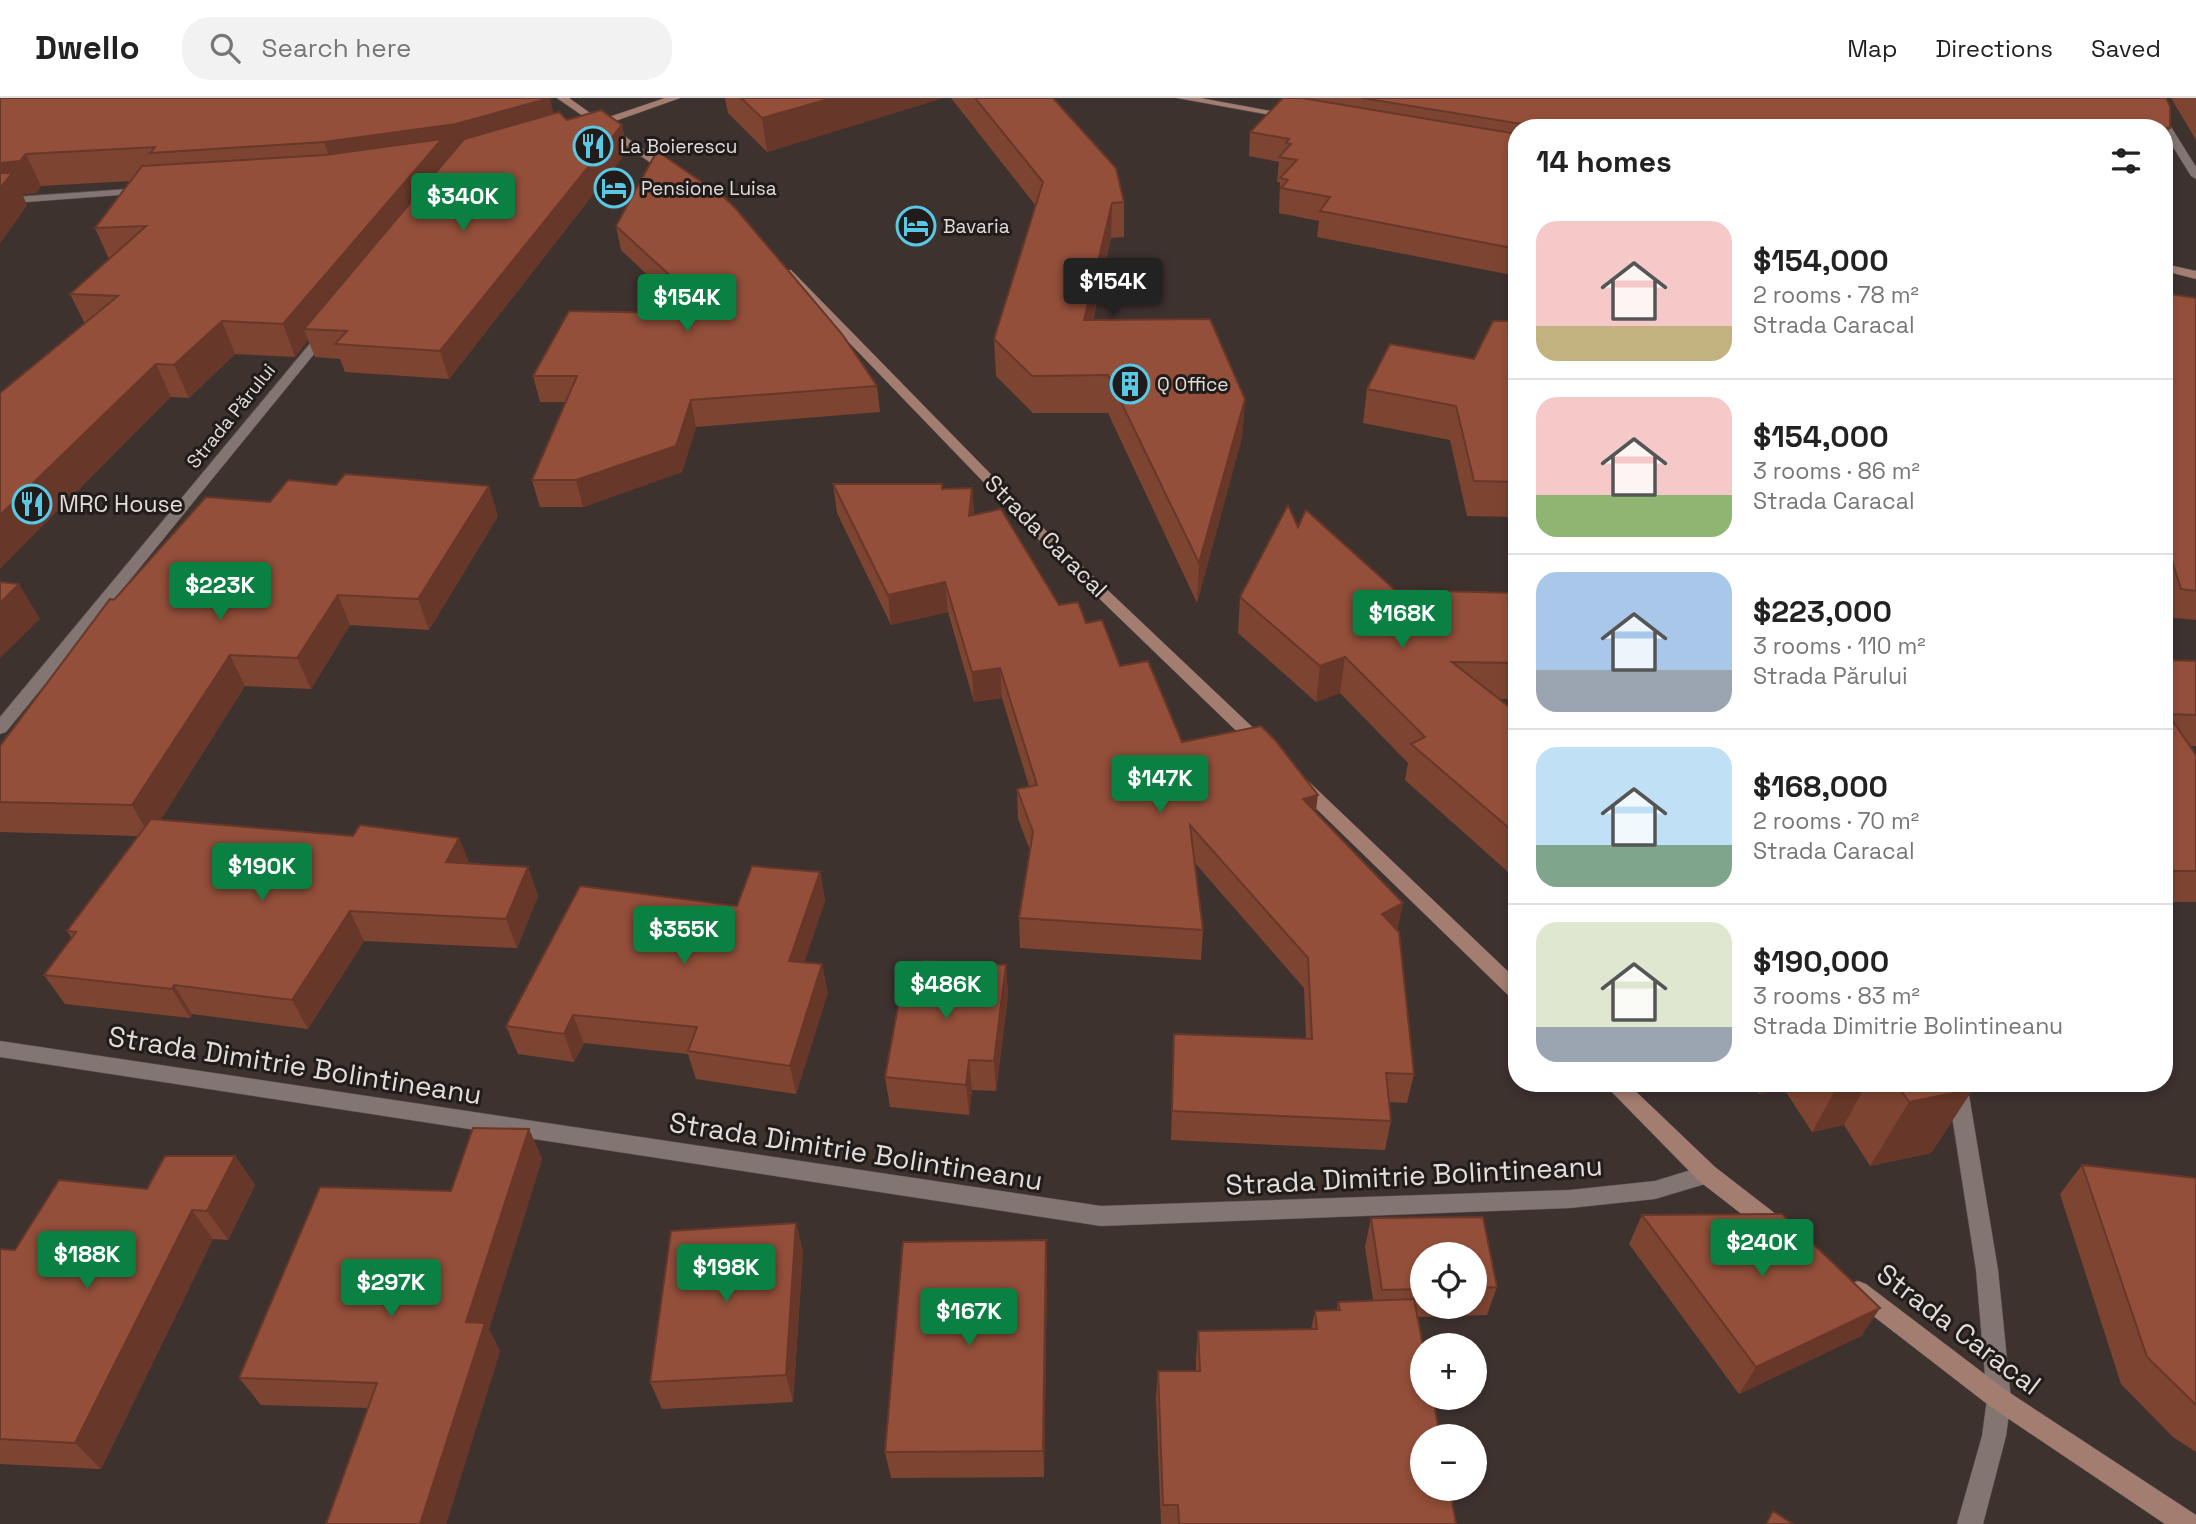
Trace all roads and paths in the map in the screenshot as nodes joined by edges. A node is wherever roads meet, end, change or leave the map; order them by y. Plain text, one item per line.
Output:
1 (562, 98) edge
2 (675, 98) edge
3 (1182, 98) edge
4 (2148, 98) edge
5 (1303, 118) edge
6 (2161, 119) edge
7 (600, 123) junction
8 (583, 127) edge
9 (2173, 139) edge
10 (2196, 176) edge
11 (682, 180) edge
12 (153, 191) edge
13 (0, 201) edge
14 (774, 258) edge
15 (2173, 270) edge
16 (2196, 275) edge
17 (334, 322) edge
18 (0, 728) edge
19 (1508, 983) edge
20 (0, 1049) edge
21 (1622, 1092) edge
22 (1957, 1092) edge
23 (1707, 1174) junction
24 (1794, 1241) edge
25 (1837, 1274) edge
26 (1999, 1399) junction
27 (1970, 1524) edge
28 (2187, 1524) edge

1 - 7 main road
2 - 7 main road
3 - 5 main road
4 - 6 street
7 - 8 street
7 - 11 main road
9 - 10 street
12 - 13 street
14 - 19 main road, Strada Caracal
15 - 16 main road
17 - 18 street, Strada Părului
20 - 23 street, Strada Dimitrie Bolintineanu
21 - 23 main road
22 - 26 street
23 - 24 main road
25 - 26 main road, Strada Caracal
26 - 27 street
26 - 28 main road, Strada Caracal

